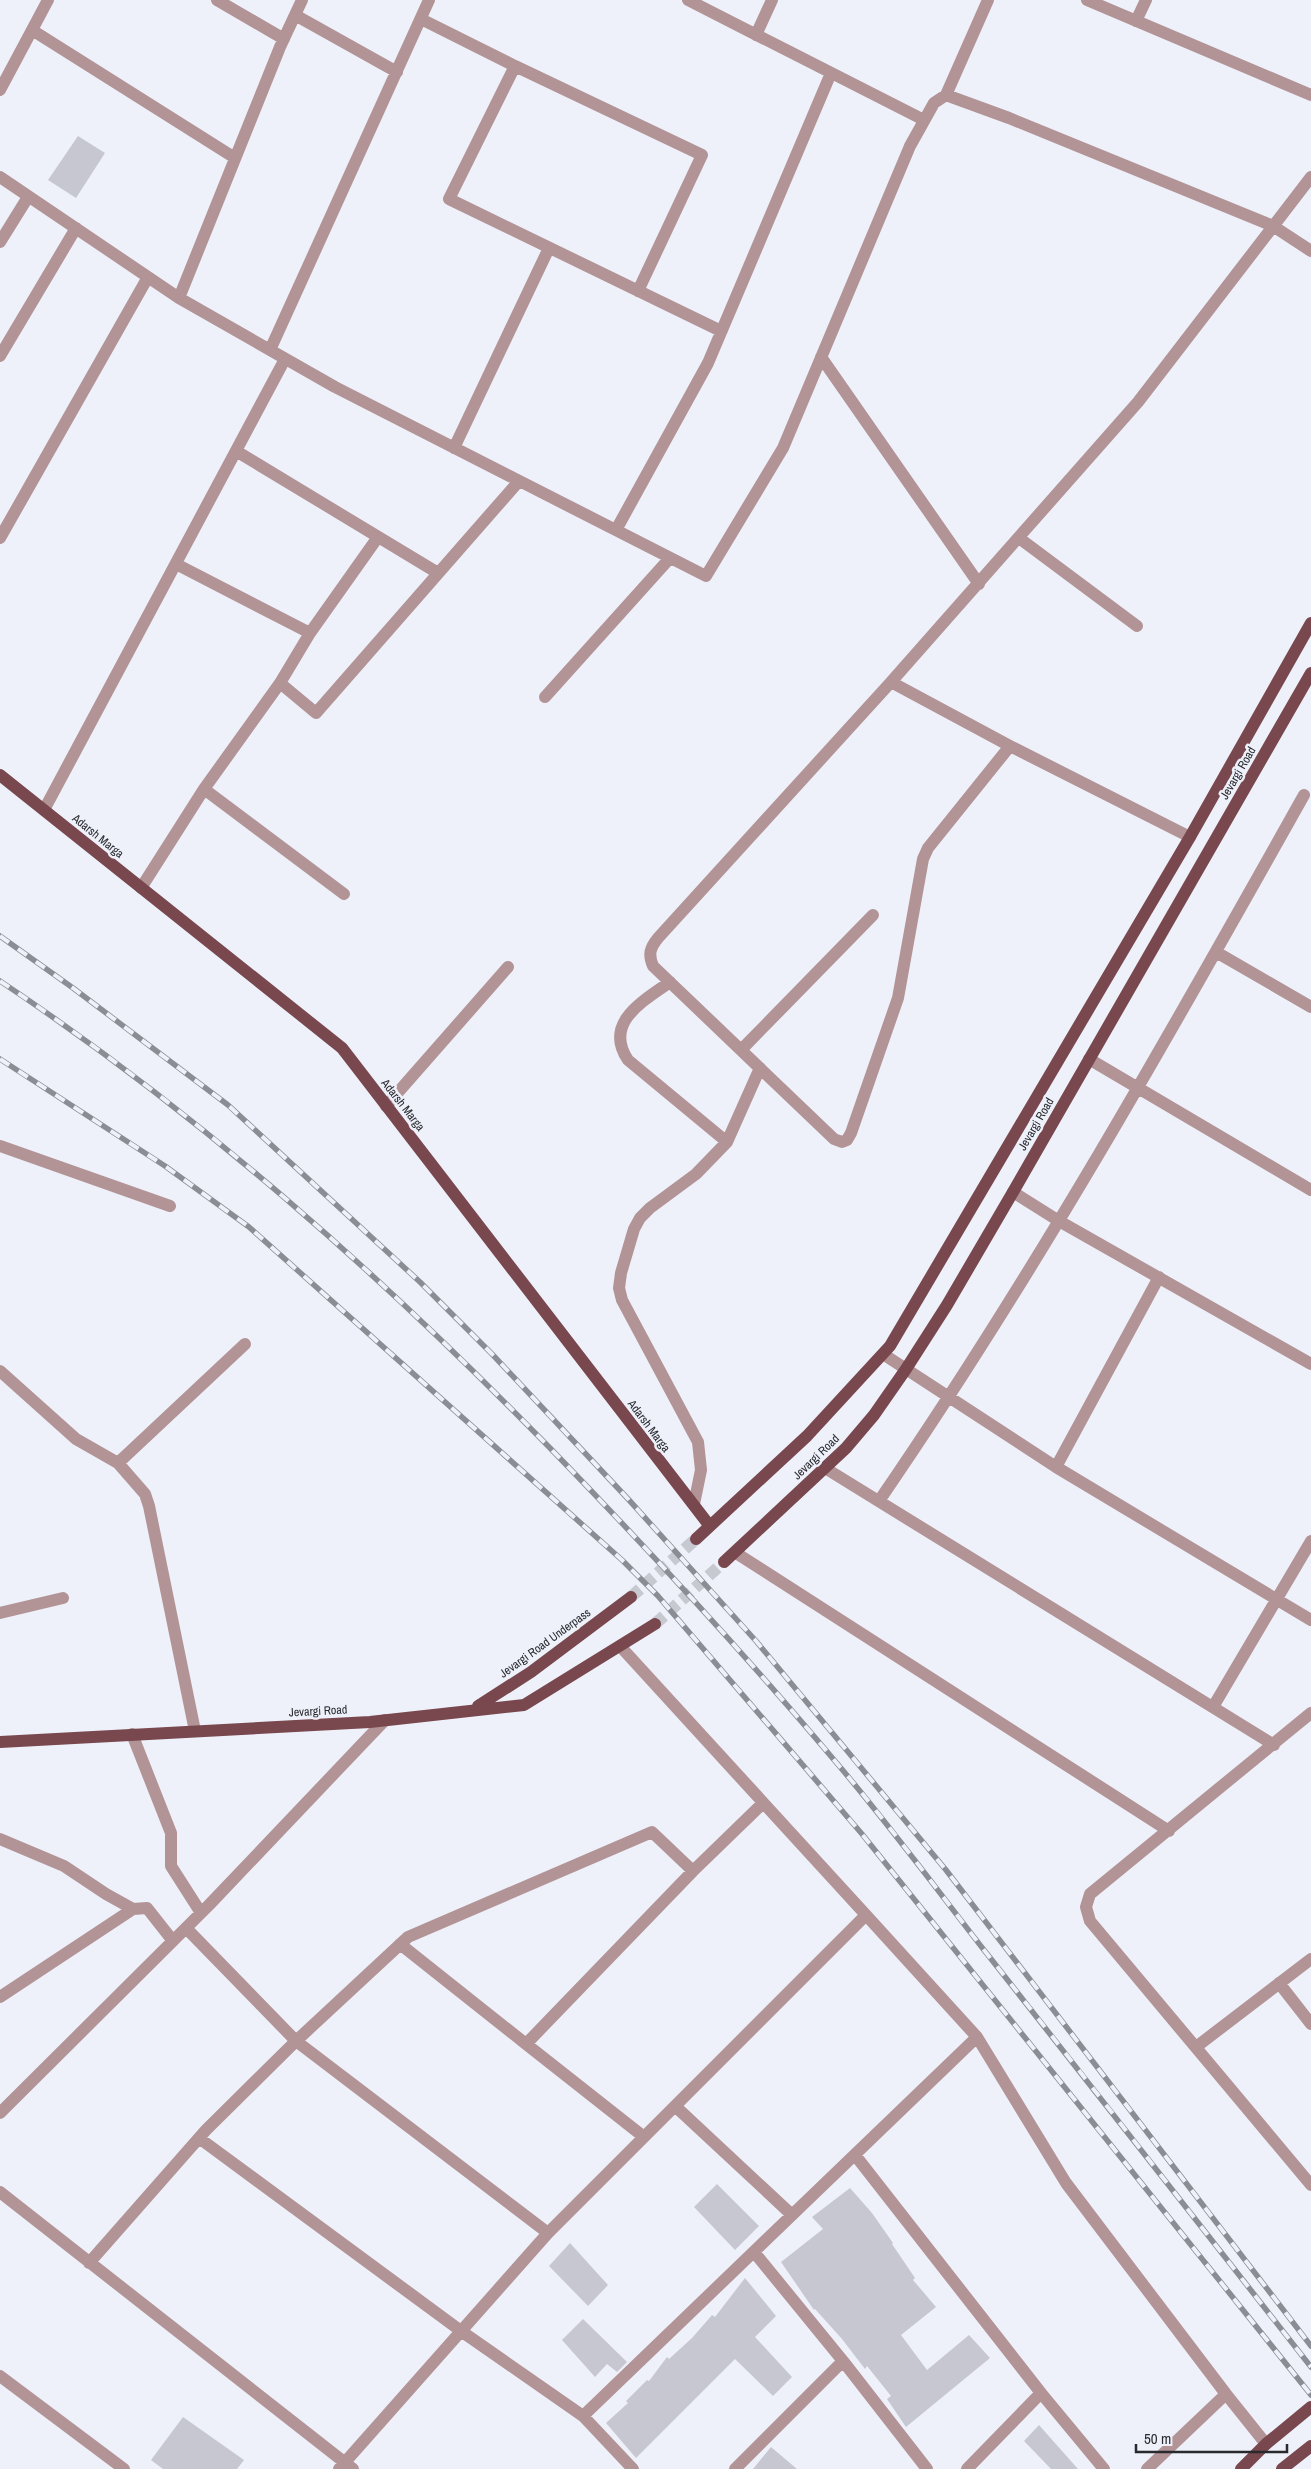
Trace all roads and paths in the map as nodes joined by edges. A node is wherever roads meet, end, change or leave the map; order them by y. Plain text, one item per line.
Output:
1 (217, 0) edge
2 (302, 0) edge
3 (430, 0) edge
4 (688, 0) edge
5 (772, 0) edge
6 (988, 0) edge
7 (1087, 0) edge
8 (1146, 0) edge
9 (45, 1) edge
10 (295, 15) junction
11 (421, 19) junction
12 (1136, 21) junction
13 (32, 30) junction
14 (756, 35) junction
15 (284, 38) junction
16 (515, 66) junction
17 (397, 72) junction
18 (831, 73) junction
19 (1, 86) edge
20 (946, 95) junction
21 (1311, 95) edge
22 (924, 120) junction
23 (235, 158) junction
24 (0, 177) edge
25 (1311, 177) edge
26 (28, 196) junction
27 (1273, 226) junction
28 (76, 228) junction
29 (0, 242) edge
30 (549, 248) junction
31 (1311, 251) edge
32 (148, 277) junction
33 (638, 291) junction
34 (179, 298) junction
35 (721, 331) junction
36 (270, 350) junction
37 (0, 356) edge
38 (821, 357) junction
39 (285, 359) junction
40 (454, 448) junction
41 (236, 451) junction
42 (518, 481) junction
43 (616, 530) junction
44 (378, 537) junction
45 (0, 538) edge
46 (1019, 538) junction
47 (670, 558) junction
48 (176, 564) junction
49 (438, 573) junction
50 (979, 584) junction
51 (1311, 623) edge
52 (1137, 626) dead end
53 (310, 633) junction
54 (1311, 672) edge
55 (892, 682) junction
56 (280, 683) junction
57 (545, 697) dead end
58 (1010, 746) junction
59 (0, 775) edge
60 (204, 789) junction
61 (1304, 795) dead end
62 (44, 810) junction
63 (1190, 837) junction
64 (141, 888) junction
65 (344, 894) dead end
66 (873, 915) dead end
67 (1216, 952) junction
68 (508, 967) dead end
69 (670, 982) junction
70 (1311, 1007) edge
71 (741, 1050) junction
72 (1089, 1059) junction
73 (760, 1068) junction
74 (1139, 1089) junction
75 (386, 1106) junction
76 (727, 1142) junction
77 (0, 1146) edge
78 (1311, 1190) edge
79 (1013, 1192) junction
80 (170, 1206) dead end
81 (1059, 1221) junction
82 (1159, 1278) junction
83 (244, 1344) dead end
84 (883, 1354) junction
85 (1311, 1364) edge
86 (906, 1369) junction
87 (0, 1372) edge
88 (951, 1398) junction
89 (118, 1463) junction
90 (1056, 1467) junction
91 (825, 1468) junction
92 (879, 1501) junction
93 (694, 1504) junction
94 (709, 1526) junction
95 (696, 1539) tunnel mouth
96 (1311, 1541) edge
97 (736, 1553) junction
98 (724, 1562) tunnel mouth
99 (631, 1597) tunnel mouth
100 (63, 1598) dead end
101 (1276, 1599) junction
102 (0, 1613) edge
103 (1311, 1620) edge
104 (655, 1624) tunnel mouth
105 (620, 1646) junction
106 (1213, 1707) junction
107 (474, 1709) junction
108 (1311, 1713) edge
109 (385, 1720) junction
110 (195, 1731) junction
111 (132, 1734) junction
112 (0, 1742) edge
113 (1274, 1745) junction
114 (763, 1803) junction
115 (1169, 1831) junction
116 (0, 1839) edge
117 (693, 1871) junction
118 (133, 1909) junction
119 (201, 1913) junction
120 (866, 1915) junction
121 (186, 1928) junction
122 (173, 1941) junction
123 (400, 1944) junction
124 (1311, 1959) edge
125 (1279, 1983) junction
126 (0, 1997) edge
127 (1311, 2024) edge
128 (977, 2037) junction
129 (296, 2041) junction
130 (526, 2044) junction
131 (1196, 2047) junction
132 (675, 2106) junction
133 (0, 2113) edge
134 (644, 2137) junction
135 (199, 2138) junction
136 (855, 2155) junction
137 (1310, 2181) edge
138 (0, 2192) edge
139 (792, 2215) junction
140 (548, 2233) junction
141 (754, 2252) junction
142 (89, 2262) junction
143 (462, 2331) junction
144 (843, 2361) junction
145 (0, 2376) edge
146 (1041, 2393) junction
147 (1226, 2394) junction
148 (1311, 2407) edge
149 (583, 2416) junction
150 (1266, 2444) junction
151 (1311, 2446) edge
152 (345, 2467) edge
153 (124, 2469) edge
154 (633, 2469) edge
155 (735, 2469) edge
156 (927, 2469) edge
157 (967, 2469) edge
158 (1104, 2469) edge
159 (1147, 2469) edge
160 (1241, 2469) edge
161 (1282, 2469) edge

1 - 15 street
2 - 10 street
3 - 11 street
4 - 14 street
5 - 14 street
6 - 20 street
7 - 12 street
8 - 12 street
9 - 13 street
10 - 15 street
10 - 17 street
11 - 16 street
11 - 17 street
12 - 21 street
13 - 19 street
13 - 23 street
14 - 18 street
15 - 23 street
16 - 30 street
16 - 33 street
17 - 36 street
18 - 22 street
18 - 35 street
20 - 22 street
20 - 27 street
22 - 38 street
23 - 34 street
24 - 26 street
25 - 27 street
26 - 28 street
26 - 29 street
27 - 31 street
27 - 46 street
28 - 32 street
28 - 37 street
30 - 33 street
30 - 40 street
32 - 34 street
32 - 45 street
33 - 35 street
34 - 36 street
35 - 43 street
36 - 39 street
38 - 47 street
38 - 50 street
39 - 40 street
39 - 41 street
40 - 42 street
41 - 44 street
41 - 48 street
42 - 43 street
42 - 49 street
43 - 47 street
44 - 49 street
44 - 53 street
46 - 50 street
46 - 52 street
47 - 57 street
48 - 53 street
48 - 62 street
49 - 56 street
50 - 55 street
51 - 63 main road
53 - 56 street
54 - 72 main road, Jevargi Road
55 - 58 street
55 - 69 street
56 - 60 street
58 - 63 street
58 - 73 street
59 - 62 main road, Adarsh Marga
60 - 64 street
60 - 65 street
61 - 67 street
62 - 64 main road, Adarsh Marga
63 - 84 main road
64 - 75 main road, Adarsh Marga
66 - 71 street
67 - 70 street
67 - 74 street
68 - 75 street
69 - 71 street
69 - 76 street
71 - 73 street
72 - 74 street
72 - 79 main road, Jevargi Road
73 - 76 street
74 - 78 street
74 - 81 street
75 - 93 main road, Adarsh Marga
76 - 93 street
77 - 80 street
79 - 81 street
79 - 86 main road, Jevargi Road
81 - 82 street
81 - 88 street
82 - 85 street
82 - 90 street
83 - 89 street
84 - 86 street
84 - 94 main road
86 - 88 street
86 - 91 main road, Jevargi Road
87 - 89 street
88 - 90 street
88 - 92 street
89 - 110 street
90 - 101 street
91 - 92 street
91 - 97 main road, Jevargi Road
92 - 106 street
93 - 94 main road, Adarsh Marga
94 - 95 main road
96 - 101 street
97 - 98 main road
97 - 115 street
99 - 107 main road, Jevargi Road Underpass
100 - 102 street
101 - 103 street
101 - 106 street
104 - 105 main road
105 - 107 main road, Jevargi Road
105 - 114 street
106 - 113 street
107 - 109 main road, Jevargi Road
108 - 113 street
109 - 110 main road, Jevargi Road
109 - 119 street
110 - 111 main road, Jevargi Road
111 - 112 main road, Jevargi Road
111 - 119 street
113 - 115 street
114 - 117 street
114 - 120 street
115 - 131 street
116 - 118 street
117 - 123 street
117 - 130 street
118 - 122 street
118 - 126 street
119 - 121 street
120 - 128 street
120 - 132 street
121 - 122 street
121 - 129 street
122 - 133 street
123 - 129 street
123 - 130 street
124 - 125 street
125 - 127 street
125 - 131 street
128 - 136 street
128 - 147 street
129 - 135 street
129 - 140 street
130 - 134 street
131 - 137 street
132 - 134 street
132 - 139 street
134 - 140 street
135 - 142 street
135 - 143 street
136 - 139 street
136 - 146 street
138 - 142 street
139 - 141 street
140 - 143 street
141 - 144 street
141 - 149 street
142 - 152 street
143 - 149 street
143 - 152 street
144 - 155 street
144 - 156 street
145 - 153 street
146 - 157 street
146 - 158 street
147 - 150 street
147 - 159 street
148 - 150 main road
149 - 154 street
150 - 160 main road
151 - 161 main road

